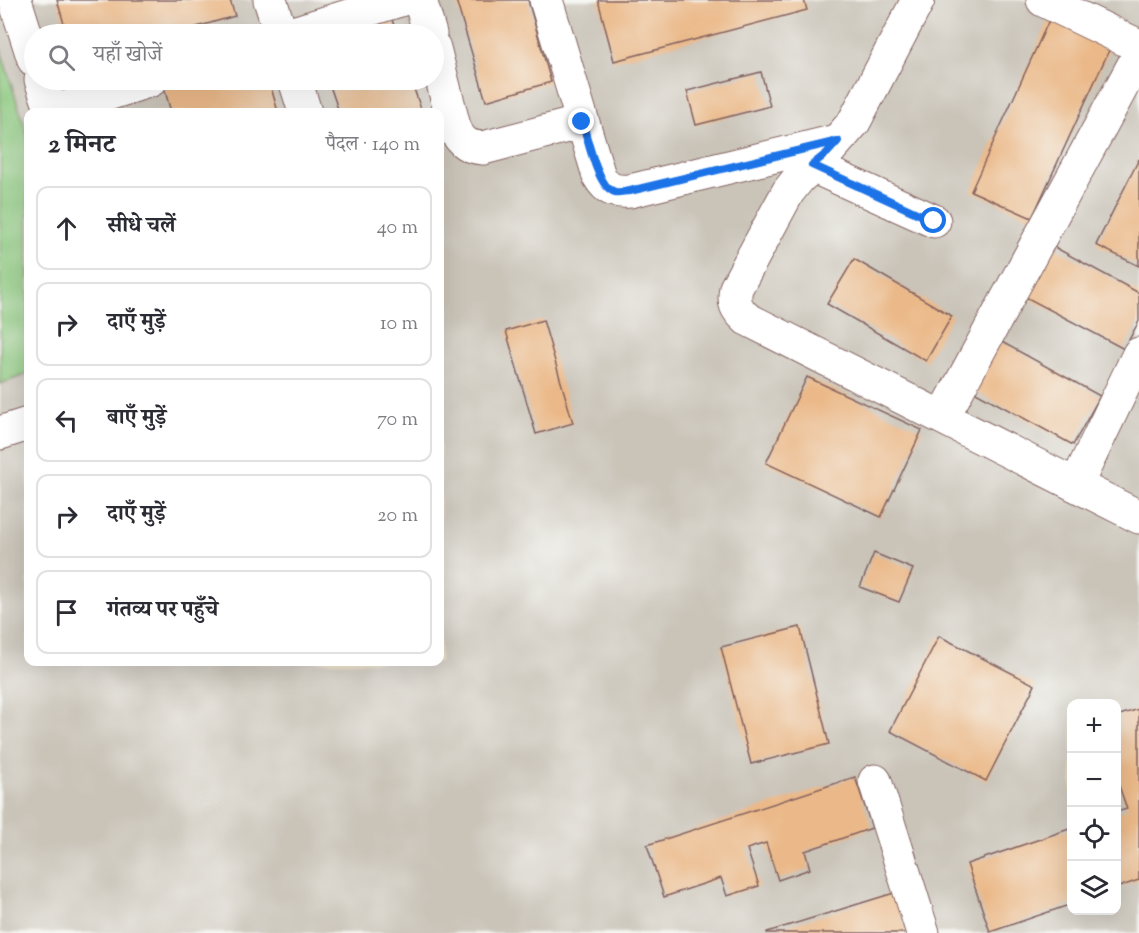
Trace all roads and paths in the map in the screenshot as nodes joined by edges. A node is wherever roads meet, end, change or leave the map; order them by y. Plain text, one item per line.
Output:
1 (15, 0) edge
2 (270, 0) edge
3 (400, 0) edge
4 (420, 0) edge
5 (546, 0) edge
6 (918, 0) edge
7 (1043, 0) edge
8 (278, 24) edge
9 (322, 24) edge
10 (427, 24) edge
11 (24, 28) edge
12 (1139, 46) edge
13 (1139, 55) edge
14 (444, 87) edge
15 (44, 90) edge
16 (120, 90) edge
17 (298, 90) edge
18 (51, 108) edge
19 (64, 108) edge
20 (304, 108) edge
21 (582, 122) junction
22 (838, 141) junction
23 (812, 165) junction
24 (934, 221) dead end
25 (1139, 354) edge
26 (943, 417) junction
27 (24, 425) edge
28 (0, 433) edge
29 (1076, 485) junction
30 (1139, 517) edge
31 (875, 781) dead end
32 (923, 933) edge

1 - 11 lane
2 - 8 lane
3 - 9 lane
4 - 10 lane
5 - 21 lane
6 - 22 lane
7 - 12 lane
13 - 26 lane
14 - 21 lane
15 - 18 lane
16 - 19 lane
17 - 20 lane
21 - 22 lane
22 - 23 lane
23 - 24 lane
23 - 26 lane
25 - 29 lane
26 - 29 lane
27 - 28 lane
29 - 30 lane
31 - 32 lane

